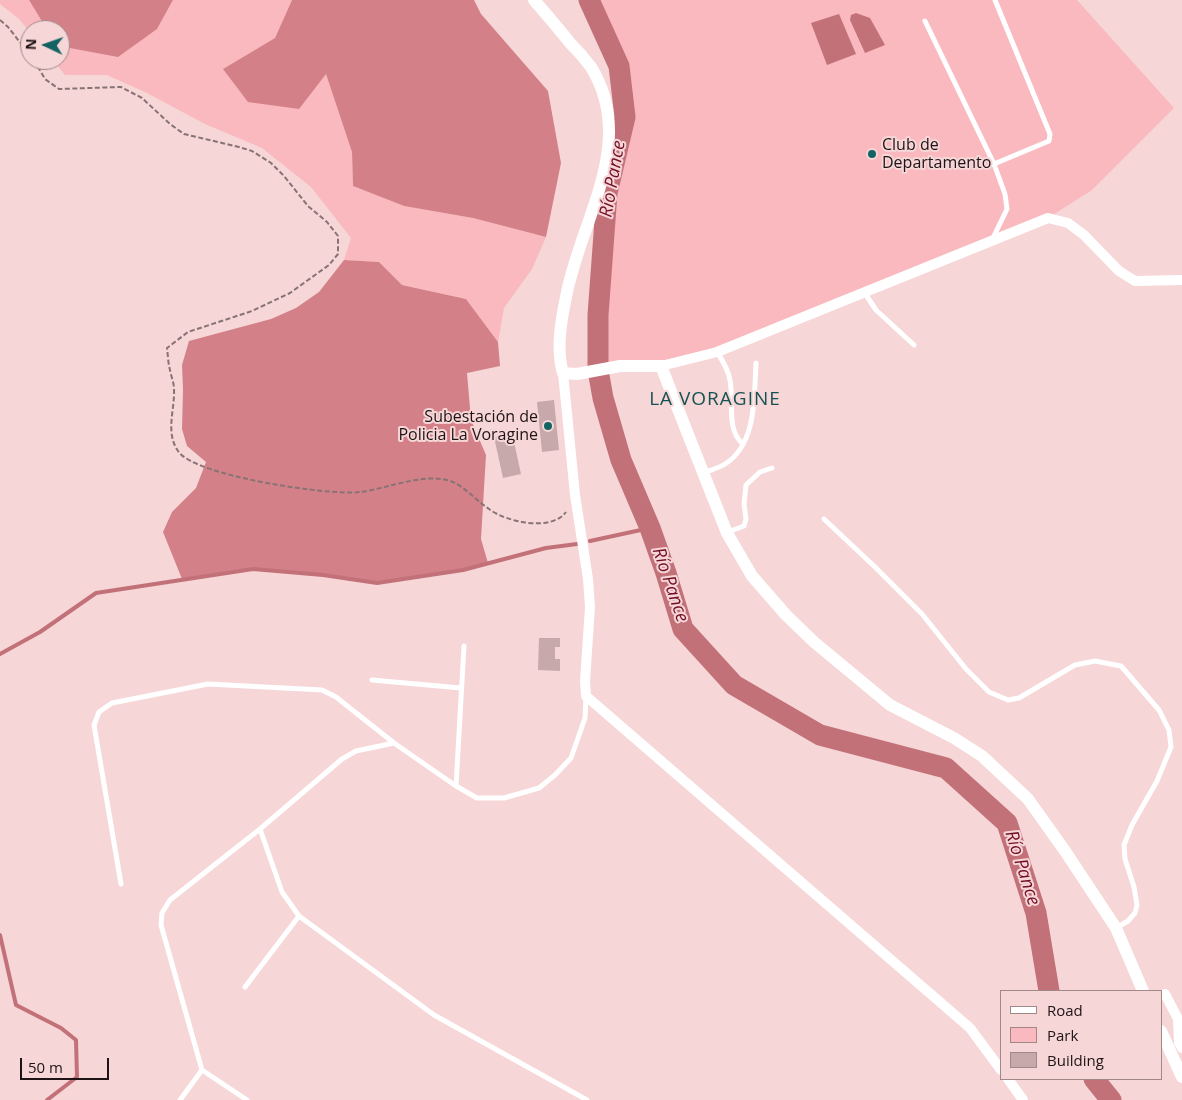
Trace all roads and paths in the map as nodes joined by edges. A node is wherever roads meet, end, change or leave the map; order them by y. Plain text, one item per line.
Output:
1 (534, 0) edge
2 (995, 0) edge
3 (0, 20) edge
4 (925, 21) dead end
5 (20, 42) edge
6 (40, 70) edge
7 (994, 164) junction
8 (992, 241) junction
9 (1182, 280) edge
10 (864, 292) junction
11 (914, 345) dead end
12 (717, 352) junction
13 (756, 363) dead end
14 (661, 366) junction
15 (563, 373) junction
16 (742, 444) junction
17 (772, 468) dead end
18 (703, 473) junction
19 (564, 514) dead end
20 (824, 520) dead end
21 (727, 533) junction
22 (464, 646) dead end
23 (372, 680) dead end
24 (461, 688) junction
25 (586, 696) junction
26 (394, 743) junction
27 (456, 786) junction
28 (260, 829) junction
29 (121, 884) dead end
30 (299, 916) junction
31 (1116, 928) junction
32 (245, 987) dead end
33 (1143, 990) edge
34 (1165, 994) dead end
35 (1162, 1033) edge
36 (1182, 1048) edge
37 (1000, 1069) edge
38 (202, 1070) junction
39 (1182, 1077) edge
40 (1009, 1080) edge
41 (180, 1100) edge
42 (247, 1100) edge
43 (587, 1100) edge
44 (1024, 1100) edge

1 - 15 street
2 - 7 lane
3 - 5 path
4 - 7 lane
6 - 19 path
7 - 8 lane
8 - 9 street
8 - 10 street
10 - 11 lane
10 - 12 street
12 - 14 street
12 - 16 lane
13 - 16 lane
14 - 15 street
14 - 18 street
15 - 25 street
16 - 18 lane
17 - 21 lane
18 - 21 street
20 - 31 lane
21 - 31 street
22 - 24 lane
23 - 24 lane
24 - 27 lane
25 - 27 lane
25 - 37 street
26 - 27 lane
26 - 28 lane
26 - 29 lane
28 - 30 lane
28 - 38 lane
30 - 32 lane
30 - 43 lane
31 - 33 street
34 - 36 street
35 - 39 street
38 - 41 lane
38 - 42 lane
40 - 44 street

